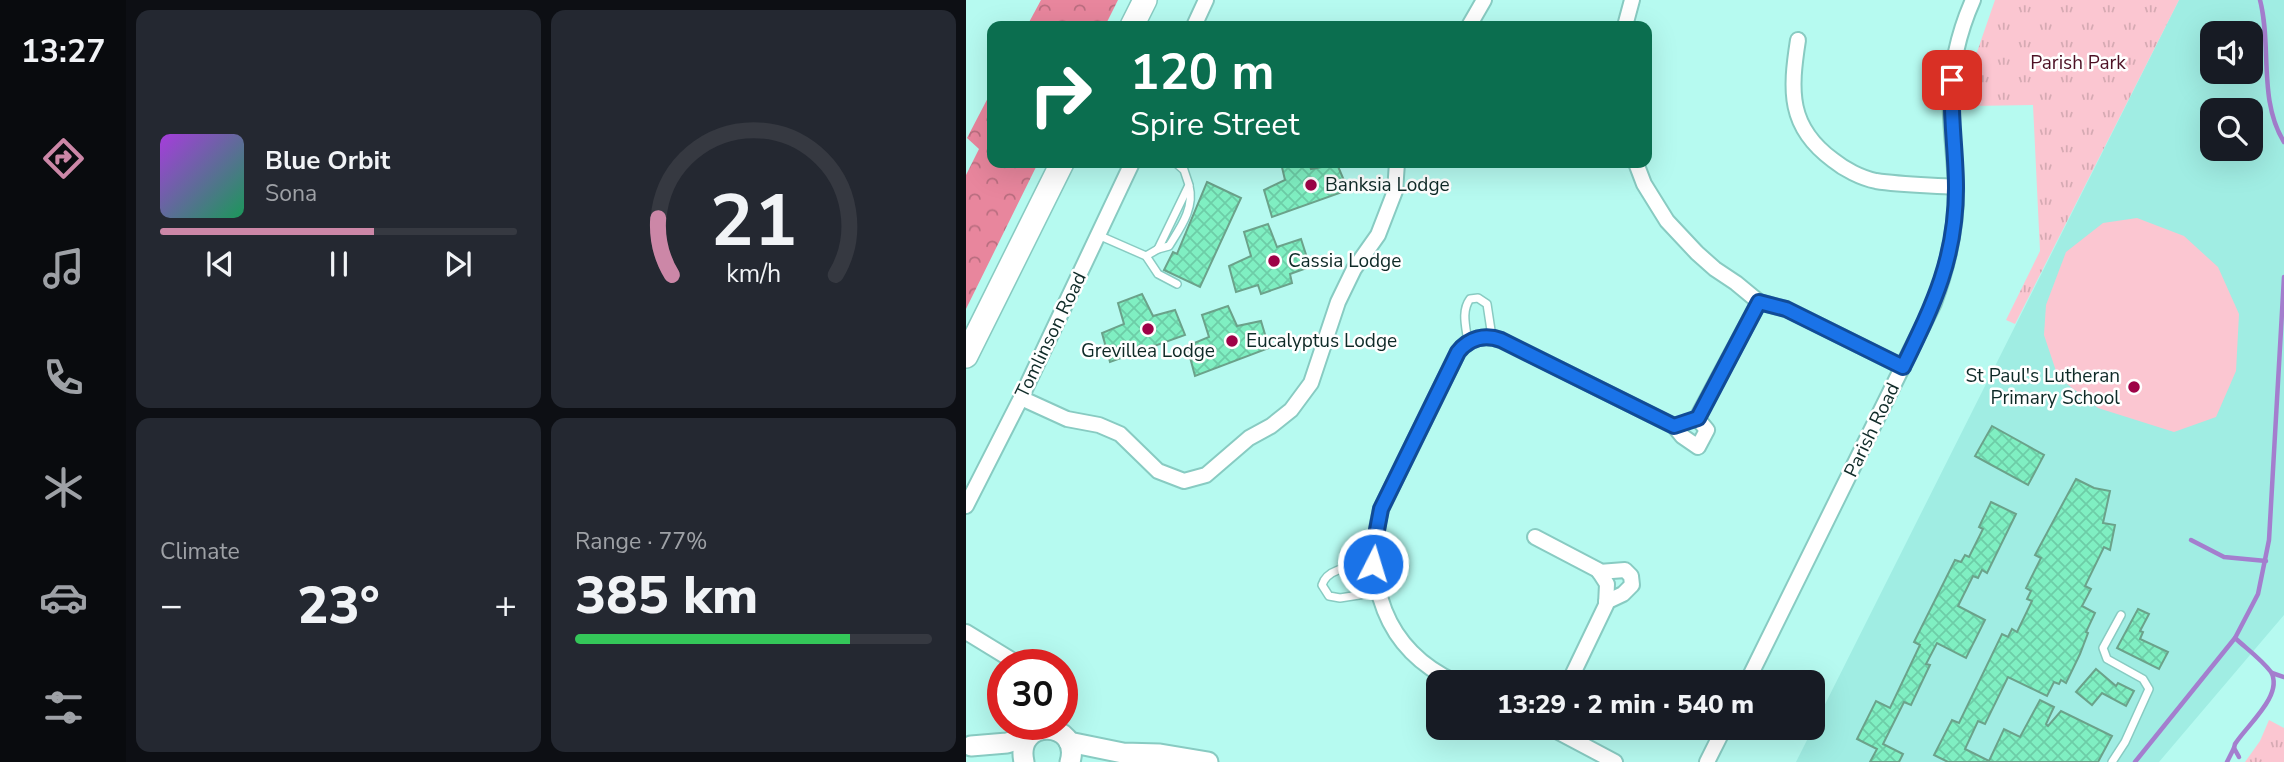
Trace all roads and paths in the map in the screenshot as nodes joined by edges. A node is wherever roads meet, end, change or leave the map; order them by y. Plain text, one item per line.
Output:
1 (1133, 0) edge
2 (1145, 0) edge
3 (1206, 0) edge
4 (1484, 0) edge
5 (1632, 0) edge
6 (1973, 0) edge
7 (1122, 21) edge
8 (1134, 21) edge
9 (1196, 21) edge
10 (1472, 21) edge
11 (1626, 21) edge
12 (1798, 40) dead end
13 (1058, 168) edge
14 (1130, 168) edge
15 (1182, 168) edge
16 (1397, 168) edge
17 (1638, 168) edge
18 (1956, 187) junction
19 (1098, 235) junction
20 (1146, 256) junction
21 (1177, 284) dead end
22 (1759, 302) junction
23 (1492, 337) junction
24 (1468, 342) junction
25 (966, 356) edge
26 (1903, 367) junction
27 (1021, 398) junction
28 (1698, 418) junction
29 (1674, 426) junction
30 (966, 506) edge
31 (1535, 537) dead end
32 (1373, 564) junction
33 (1599, 572) junction
34 (1378, 592) junction
35 (1606, 602) junction
36 (2121, 615) dead end
37 (966, 632) edge
38 (994, 649) edge
39 (1433, 670) edge
40 (1575, 670) edge
41 (1753, 670) edge
42 (1078, 738) edge
43 (1014, 740) edge
44 (1029, 740) edge
45 (1068, 740) edge
46 (1574, 740) edge
47 (1718, 740) edge
48 (968, 745) edge
49 (1123, 753) junction
50 (1015, 762) edge
51 (1024, 762) edge
52 (1070, 762) edge
53 (1084, 762) edge
54 (1208, 762) edge
55 (1615, 762) edge
56 (1707, 762) edge
57 (2112, 762) edge

1 - 7 highway
2 - 8 highway
3 - 9 street
4 - 10 street
5 - 11 street
6 - 18 street, Parish Road
12 - 18 street
13 - 25 highway
14 - 19 street, Tomlinson Road
15 - 20 lane
16 - 27 street
17 - 22 street
18 - 26 street, Parish Road
19 - 20 lane
19 - 27 street, Tomlinson Road
20 - 21 lane
22 - 26 street
22 - 28 street
23 - 24 street
23 - 24 lane
23 - 29 street
24 - 32 street
26 - 41 street, Parish Road
27 - 30 street, Tomlinson Road
28 - 29 street
28 - 29 street
31 - 33 street
32 - 34 street
32 - 34 lane
33 - 35 street
33 - 35 street
34 - 39 street
35 - 40 street
36 - 57 lane
37 - 38 street
42 - 49 main road
43 - 48 main road
44 - 51 main road
45 - 52 main road
46 - 55 street
47 - 56 street
48 - 50 main road
49 - 53 main road
49 - 54 main road

